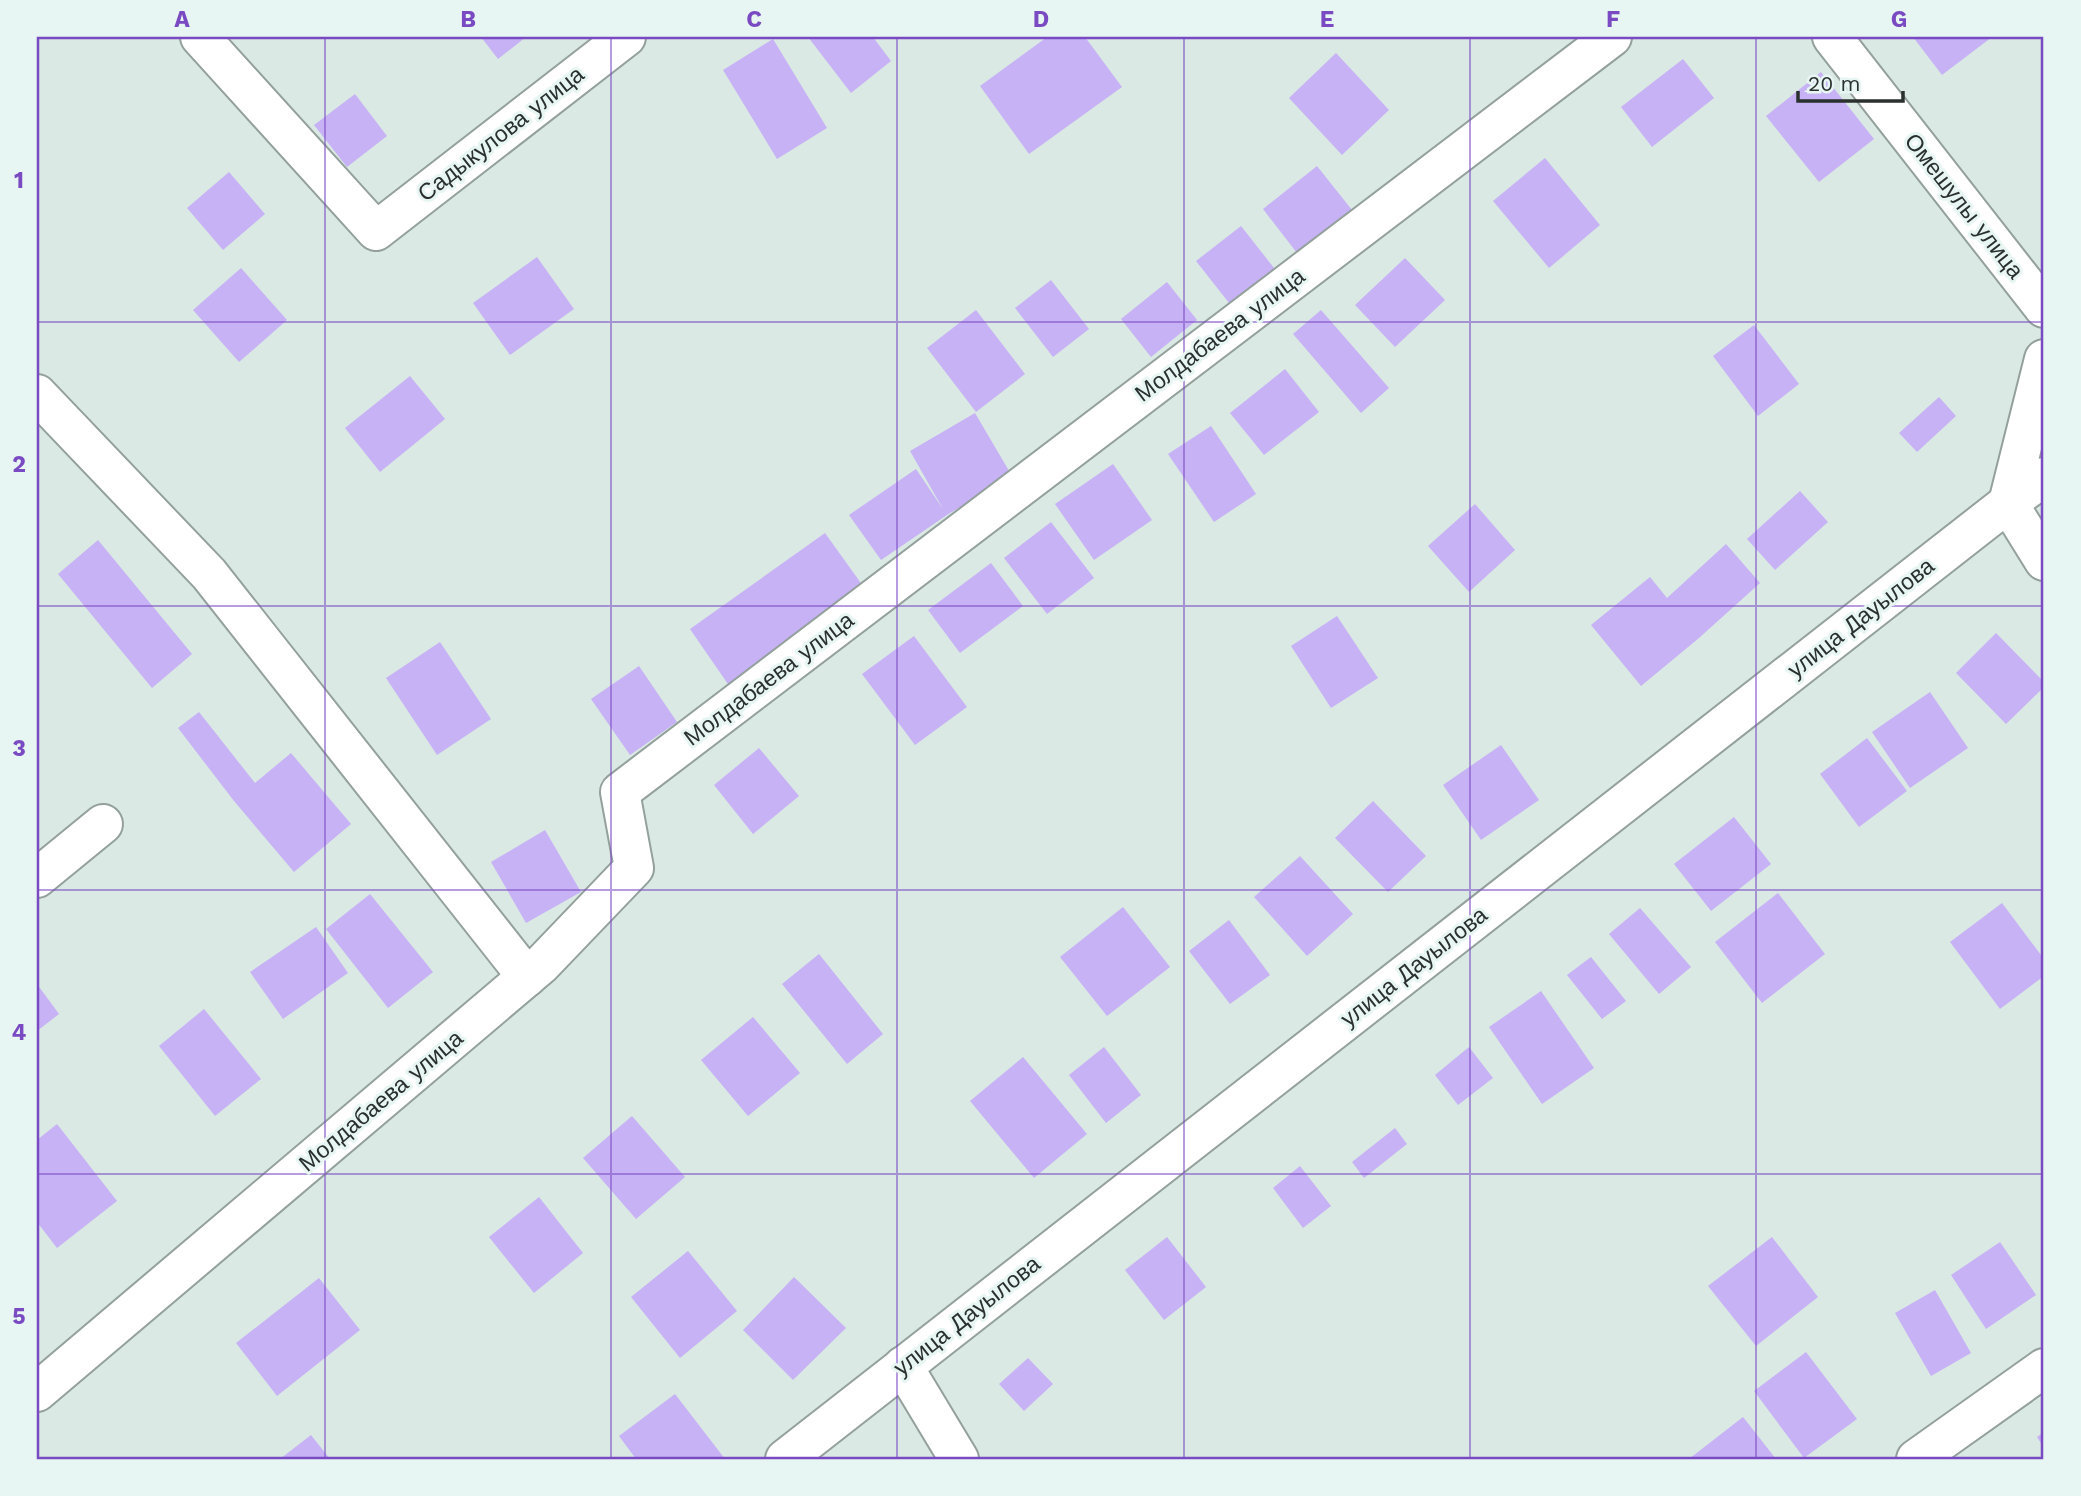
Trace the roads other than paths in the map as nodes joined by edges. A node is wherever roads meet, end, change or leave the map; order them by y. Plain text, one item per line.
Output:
1 (200, 37) edge
2 (626, 37) edge
3 (1612, 37) edge
4 (1832, 37) edge
5 (2044, 308) edge
6 (2044, 359) edge
7 (37, 394) edge
8 (2044, 477) edge
9 (2008, 503) junction
10 (2044, 561) edge
11 (103, 824) dead end
12 (37, 878) edge
13 (527, 977) junction
14 (903, 1366) junction
15 (2044, 1368) edge
16 (37, 1392) edge
17 (785, 1459) edge
18 (959, 1459) edge
19 (1916, 1459) edge

1 - 2 street, Садыкулова улица
3 - 13 street, Молдабаева улица
4 - 5 street, Омешулы улица
6 - 9 street
7 - 13 street
8 - 9 street, улица Дауылова
9 - 10 street
9 - 14 street, улица Дауылова
11 - 12 street
13 - 16 street, Молдабаева улица
14 - 17 street, улица Дауылова
14 - 18 street
15 - 19 street

